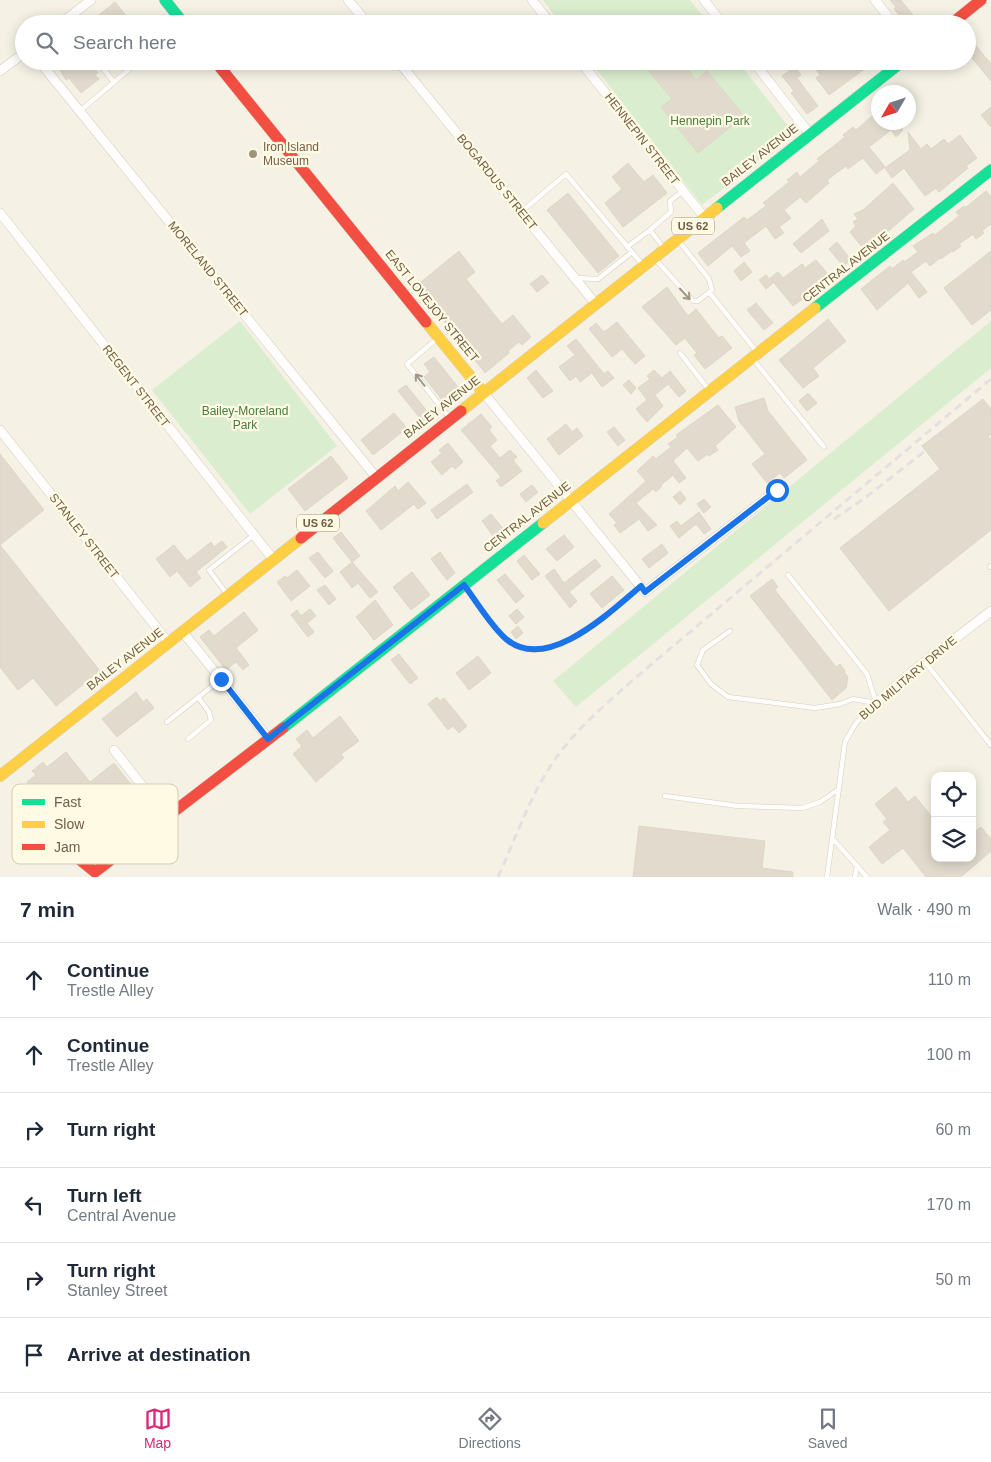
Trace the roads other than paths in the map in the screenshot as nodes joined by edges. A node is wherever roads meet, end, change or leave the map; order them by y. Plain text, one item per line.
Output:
1 (90, 0) edge
2 (165, 0) edge
3 (348, 0) edge
4 (532, 0) edge
5 (704, 0) edge
6 (875, 0) edge
7 (982, 0) edge
8 (71, 15) edge
9 (177, 15) edge
10 (360, 15) edge
11 (544, 15) edge
12 (716, 15) edge
13 (887, 15) edge
14 (963, 15) edge
15 (15, 60) edge
16 (46, 70) edge
17 (104, 70) edge
18 (128, 70) edge
19 (222, 70) edge
20 (405, 70) edge
21 (587, 70) edge
22 (759, 70) edge
23 (891, 70) edge
24 (0, 71) edge
25 (114, 82) junction
26 (80, 111) junction
27 (809, 134) junction
28 (991, 170) edge
29 (683, 191) junction
30 (521, 212) junction
31 (0, 213) edge
32 (704, 217) junction
33 (650, 230) junction
34 (677, 239) junction
35 (628, 247) junction
36 (664, 248) junction
37 (632, 252) junction
38 (654, 257) junction
39 (643, 266) junction
40 (575, 278) junction
41 (709, 292) junction
42 (596, 303) junction
43 (439, 337) junction
44 (680, 353) dead end
45 (755, 356) junction
46 (484, 392) junction
47 (710, 392) junction
48 (450, 418) junction
49 (0, 430) edge
50 (824, 447) dead end
51 (376, 477) junction
52 (777, 490) dead end
53 (572, 500) junction
54 (254, 535) junction
55 (273, 559) junction
56 (788, 575) dead end
57 (464, 585) junction
58 (643, 589) junction
59 (228, 595) junction
60 (991, 611) edge
61 (182, 631) junction
62 (730, 631) dead end
63 (168, 642) junction
64 (925, 662) junction
65 (221, 679) junction
66 (198, 697) junction
67 (876, 703) junction
68 (167, 722) dead end
69 (188, 739) dead end
70 (268, 739) junction
71 (991, 745) edge
72 (114, 750) dead end
73 (4, 772) edge
74 (141, 784) edge
75 (839, 789) junction
76 (665, 796) dead end
77 (178, 807) edge
78 (832, 838) junction
79 (85, 864) edge
80 (105, 864) edge
81 (857, 866) junction
82 (827, 877) edge
83 (855, 877) edge
84 (866, 877) edge

1 - 8 street
2 - 9 street
3 - 10 street
4 - 11 street
5 - 12 street
6 - 13 street
7 - 14 street
15 - 24 street
16 - 26 street, MORELAND STREET
17 - 25 lane
18 - 25 lane
19 - 43 street, EAST LOVEJOY STREET
20 - 30 street, BOGARDUS STREET
21 - 29 street, HENNEPIN STREET
22 - 27 street
23 - 27 street, BAILEY AVENUE / US 62
25 - 26 lane
26 - 51 street, MORELAND STREET
27 - 32 street, BAILEY AVENUE / US 62
28 - 45 street, CENTRAL AVENUE
29 - 32 street, HENNEPIN STREET
29 - 33 lane
30 - 35 lane
30 - 40 street, BOGARDUS STREET
31 - 54 street, REGENT STREET
32 - 34 street, BAILEY AVENUE / US 62
33 - 35 lane
33 - 36 lane
34 - 36 street, BAILEY AVENUE / US 62
34 - 41 lane
35 - 37 lane
36 - 38 street, BAILEY AVENUE / US 62
37 - 39 lane
37 - 40 lane
38 - 39 street, BAILEY AVENUE / US 62
38 -> 41 lane
39 - 42 street, BAILEY AVENUE / US 62
40 - 42 street, BOGARDUS STREET
41 - 45 lane
42 - 46 street, BAILEY AVENUE / US 62
43 - 46 street, EAST LOVEJOY STREET
48 -> 43 lane
44 - 47 lane
45 - 47 street, CENTRAL AVENUE
45 - 50 lane
46 - 48 street, BAILEY AVENUE / US 62
46 - 53 street, EAST LOVEJOY STREET
47 - 53 street, CENTRAL AVENUE
48 - 51 street, BAILEY AVENUE / US 62
49 - 63 street, STANLEY STREET
51 - 55 street, BAILEY AVENUE / US 62
52 - 58 street
53 - 57 street, CENTRAL AVENUE
53 - 58 street, EAST LOVEJOY STREET
54 - 55 street, REGENT STREET
54 - 59 lane
55 - 59 street, BAILEY AVENUE / US 62
56 - 67 lane
57 - 58 lane
57 - 70 street, CENTRAL AVENUE
59 - 61 street, BAILEY AVENUE / US 62
60 - 64 street, BUD MILITARY DRIVE
61 - 63 street, BAILEY AVENUE / US 62
61 - 65 street
62 - 67 lane
63 - 73 street, BAILEY AVENUE / US 62
64 - 67 street, BUD MILITARY DRIVE
64 - 71 lane
65 - 66 lane
65 - 70 street
66 - 68 lane
66 - 69 lane
67 - 75 lane, BUD MILITARY DRIVE
70 - 77 street, CENTRAL AVENUE
72 - 74 street
75 - 76 lane
75 - 78 lane, BUD MILITARY DRIVE
78 - 81 lane
78 - 82 lane, BUD MILITARY DRIVE
79 - 80 street, CENTRAL AVENUE
81 - 83 lane
81 - 84 lane

